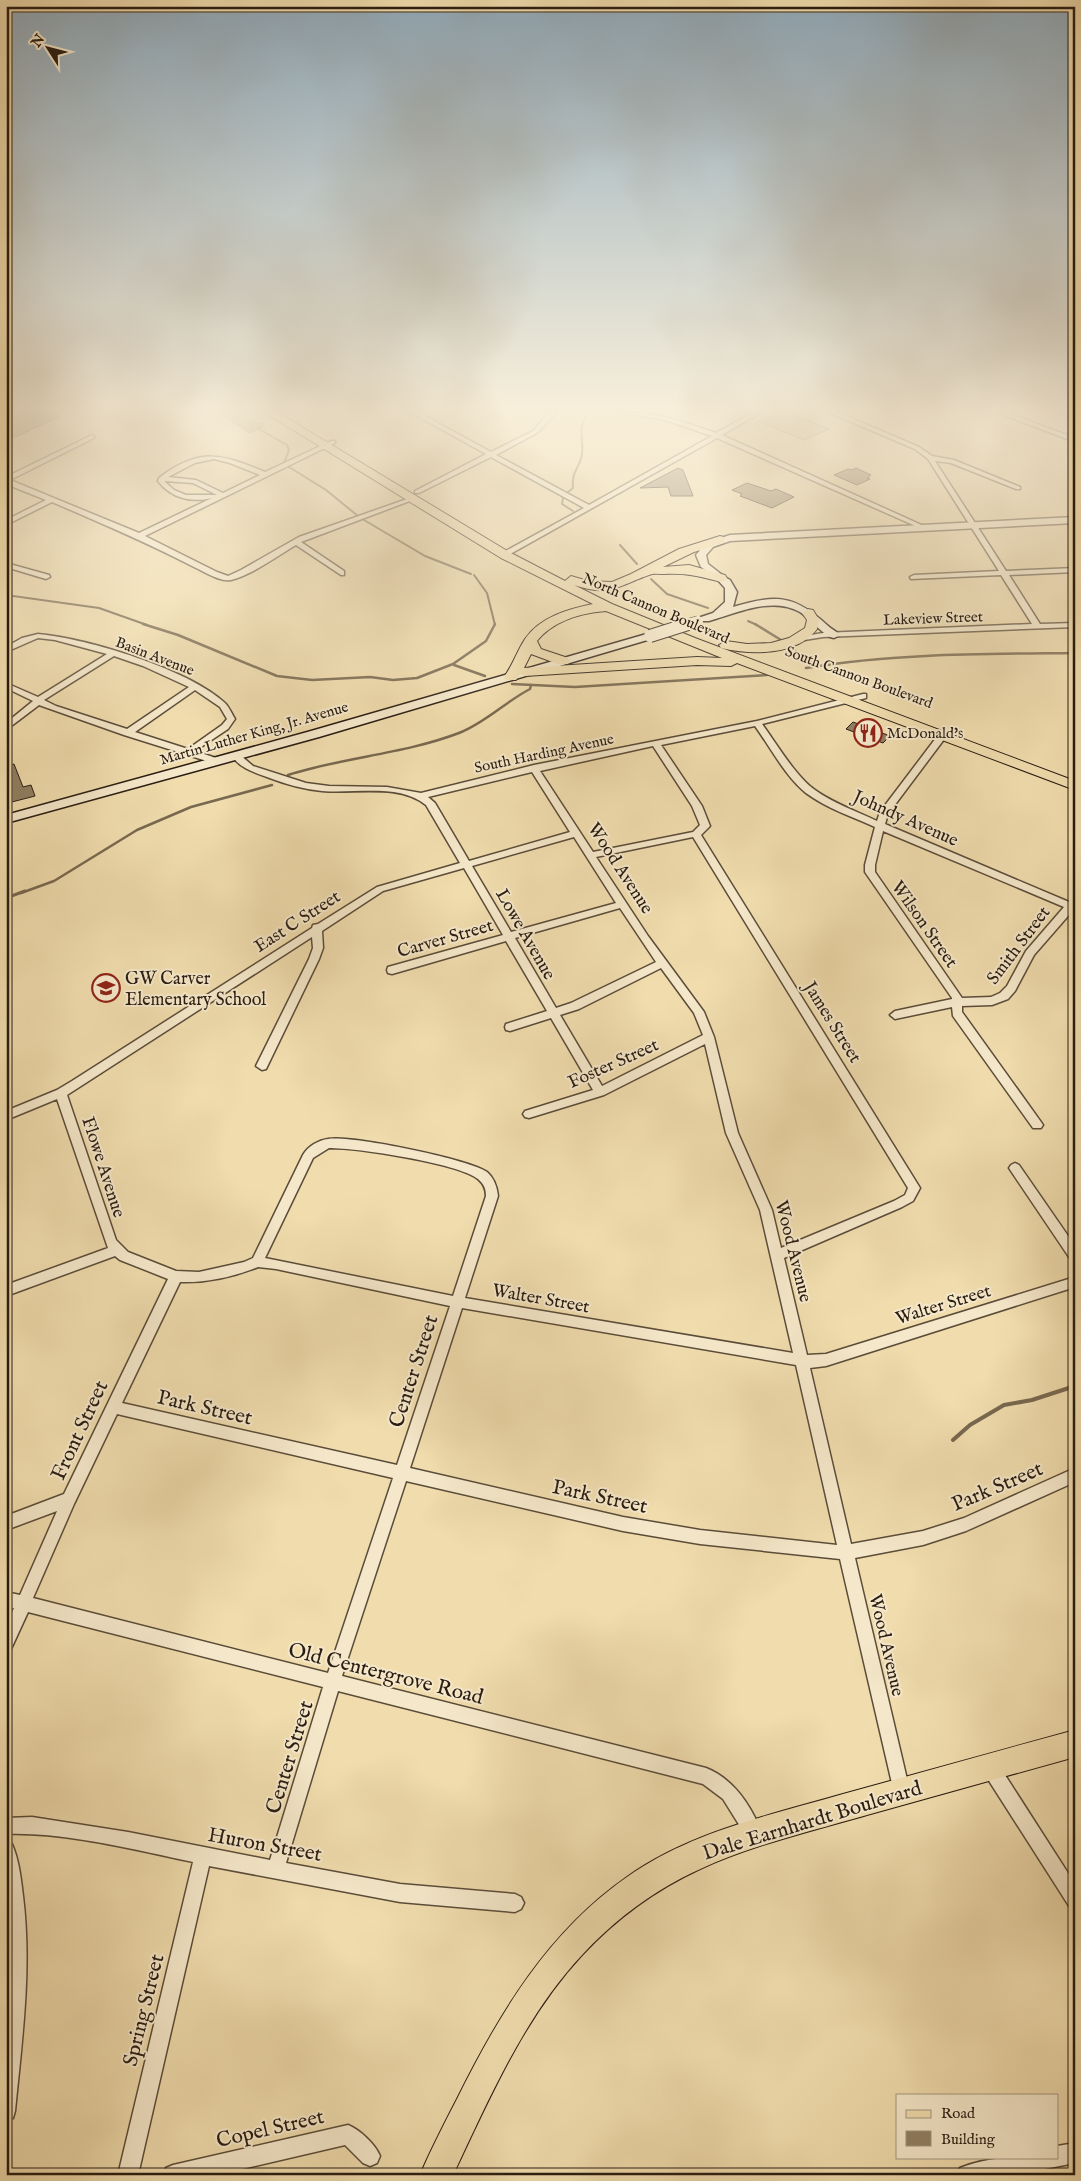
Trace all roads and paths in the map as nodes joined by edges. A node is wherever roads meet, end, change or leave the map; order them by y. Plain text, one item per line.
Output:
1 (25, 514) edge
2 (85, 514) edge
3 (184, 514) edge
4 (369, 514) edge
5 (445, 514) edge
6 (579, 514) edge
7 (892, 514) edge
8 (965, 514) edge
9 (1075, 520) edge
10 (6, 524) edge
11 (972, 524) junction
12 (922, 527) junction
13 (139, 536) junction
14 (720, 540) junction
15 (296, 542) junction
16 (510, 553) junction
17 (6, 565) edge
18 (1075, 570) edge
19 (341, 573) dead end
20 (1003, 573) junction
21 (46, 577) dead end
22 (635, 578) junction
23 (721, 578) junction
24 (914, 578) dead end
25 (572, 585) junction
26 (608, 607) junction
27 (632, 608) junction
28 (808, 613) junction
29 (568, 615) junction
30 (702, 620) junction
31 (1075, 625) edge
32 (1038, 627) junction
33 (834, 634) junction
34 (531, 642) junction
35 (788, 642) junction
36 (726, 645) junction
37 (8, 648) edge
38 (114, 653) junction
39 (563, 661) junction
40 (747, 663) junction
41 (784, 667) junction
42 (525, 672) junction
43 (511, 677) junction
44 (6, 685) edge
45 (196, 686) junction
46 (863, 696) junction
47 (848, 700) junction
48 (37, 701) junction
49 (757, 723) junction
50 (6, 728) edge
51 (127, 733) junction
52 (942, 736) junction
53 (655, 743) junction
54 (188, 752) junction
55 (236, 756) junction
56 (216, 761) junction
57 (534, 768) junction
58 (1075, 775) edge
59 (1075, 786) edge
60 (421, 796) junction
61 (6, 820) edge
62 (880, 825) junction
63 (576, 832) junction
64 (696, 834) junction
65 (592, 855) junction
66 (465, 863) junction
67 (1072, 903) edge
68 (623, 904) junction
69 (317, 928) junction
70 (510, 937) junction
71 (663, 963) junction
72 (392, 970) dead end
73 (957, 1002) junction
74 (553, 1013) junction
75 (895, 1015) dead end
76 (510, 1027) dead end
77 (709, 1037) junction
78 (262, 1066) dead end
79 (600, 1092) junction
80 (61, 1093) junction
81 (529, 1114) dead end
82 (6, 1116) edge
83 (1037, 1125) dead end
84 (1014, 1168) dead end
85 (116, 1250) junction
86 (776, 1256) junction
87 (1075, 1256) edge
88 (257, 1262) junction
89 (176, 1276) junction
90 (1075, 1282) edge
91 (6, 1291) edge
92 (457, 1302) junction
93 (802, 1361) junction
94 (112, 1407) junction
95 (401, 1473) junction
96 (1075, 1475) edge
97 (69, 1499) junction
98 (6, 1523) edge
99 (846, 1552) junction
100 (6, 1599) edge
101 (24, 1603) junction
102 (6, 1644) edge
103 (333, 1681) junction
104 (1075, 1743) edge
105 (990, 1767) junction
106 (902, 1792) junction
107 (6, 1826) edge
108 (754, 1833) junction
109 (6, 1850) edge
110 (203, 1856) junction
111 (276, 1868) junction
112 (1075, 1900) edge
113 (516, 1903) dead end
114 (6, 2111) edge
115 (1075, 2153) edge
116 (370, 2156) dead end
117 (1058, 2156) edge
118 (1047, 2158) edge
119 (128, 2175) edge
120 (173, 2175) edge
121 (436, 2175) edge
122 (967, 2175) edge

1 - 10 street
2 - 13 street
3 - 13 street
4 - 15 street
5 - 16 main road, North Cannon Boulevard
6 - 16 street
7 - 12 street
8 - 11 street
9 - 11 street
11 - 12 street
11 - 20 street
12 - 14 street
13 - 15 street
14 - 22 main road
14 - 23 street
15 - 19 street
16 - 25 main road, North Cannon Boulevard
17 - 21 street
18 - 20 street
20 - 24 street
20 - 32 street
22 - 23 main road
22 - 25 main road
22 - 27 main road
23 - 30 main road
25 - 26 main road, North Cannon Boulevard
25 - 27 main road, North Cannon Boulevard
25 - 29 main road
26 - 29 main road
26 - 40 main road, North Cannon Boulevard
27 - 36 main road, South Cannon Boulevard
28 - 30 main road
28 - 33 main road
28 - 35 main road
29 - 34 main road
30 - 39 main road, bridge
31 - 32 street, Lakeview Street
32 - 33 street, Lakeview Street
33 - 35 street, Lakeview Street
34 - 39 main road
34 - 43 main road
35 - 36 main road
35 - 41 main road
36 - 41 main road, South Cannon Boulevard
37 - 38 street, Basin Avenue
38 - 45 street, Basin Avenue
38 - 48 street
39 - 42 main road
40 - 42 main road
40 - 47 main road, South Cannon Boulevard
41 - 46 main road, South Cannon Boulevard
42 - 43 main road, Martin Luther King, Jr. Avenue
43 - 55 main road, Martin Luther King, Jr. Avenue
44 - 48 street
45 - 51 street
45 - 54 street, Basin Avenue
46 - 47 street, South Harding Avenue
46 - 58 main road, South Cannon Boulevard
47 - 49 street, South Harding Avenue
47 - 52 main road, South Cannon Boulevard
48 - 50 street
48 - 51 street
49 - 53 street, South Harding Avenue
49 - 62 street, Johndy Avenue
51 - 54 street
52 - 59 main road, South Cannon Boulevard
52 - 62 street, Wilson Street
53 - 57 street, South Harding Avenue
53 - 64 street
54 - 56 street
55 - 56 main road, Martin Luther King, Jr. Avenue
55 - 60 street, South Harding Avenue
56 - 61 main road, Martin Luther King, Jr. Avenue
57 - 60 street, South Harding Avenue
57 - 63 street, Wood Avenue
60 - 66 street, Lowe Avenue
62 - 67 street, Johndy Avenue
62 - 73 street, Wilson Street
63 - 65 street, Wood Avenue
63 - 66 street, East C Street
64 - 65 street
64 - 86 street, James Street
65 - 68 street, Wood Avenue
66 - 69 street, East C Street
66 - 70 street, Lowe Avenue
67 - 73 street, Smith Street
68 - 70 street, Carver Street
68 - 71 street, Wood Avenue
69 - 78 street
69 - 80 street, East C Street
70 - 72 street, Carver Street
70 - 74 street, Lowe Avenue
71 - 74 street
71 - 77 street, Wood Avenue
73 - 75 street, Smith Street
73 - 83 street, Wilson Street
74 - 76 street
74 - 79 street, Lowe Avenue
77 - 79 street, Foster Street
77 - 86 street, Wood Avenue
79 - 81 street, Foster Street
80 - 82 street, East C Street
80 - 85 street, Flowe Avenue
84 - 87 street
85 - 89 street, Walter Street
85 - 91 street
86 - 93 street, Wood Avenue
88 - 89 street, Walter Street
88 - 92 street, Walter Street
88 - 92 street, Center Street
89 - 94 street, Front Street
90 - 93 street, Walter Street
92 - 93 street, Walter Street
92 - 95 street, Center Street
93 - 99 street, Wood Avenue
94 - 95 street, Park Street
94 - 97 street, Front Street
95 - 99 street, Park Street
95 - 103 street, Center Street
96 - 99 street, Park Street
97 - 98 street
97 - 101 street, Front Street
99 - 106 street, Wood Avenue
100 - 101 street, Old Centergrove Road
101 - 102 street
101 - 103 street, Old Centergrove Road
103 - 108 street, Old Centergrove Road
103 - 111 street, Center Street
104 - 105 main road, Dale Earnhardt Boulevard
105 - 106 main road, Dale Earnhardt Boulevard
105 - 112 street
106 - 108 main road, Dale Earnhardt Boulevard
107 - 110 street, Huron Street
108 - 121 main road, Dale Earnhardt Boulevard
109 - 114 street
110 - 111 street, Huron Street
110 - 119 street, Spring Street
111 - 113 street, Huron Street
115 - 117 street
116 - 120 street, Copel Street
118 - 122 street

